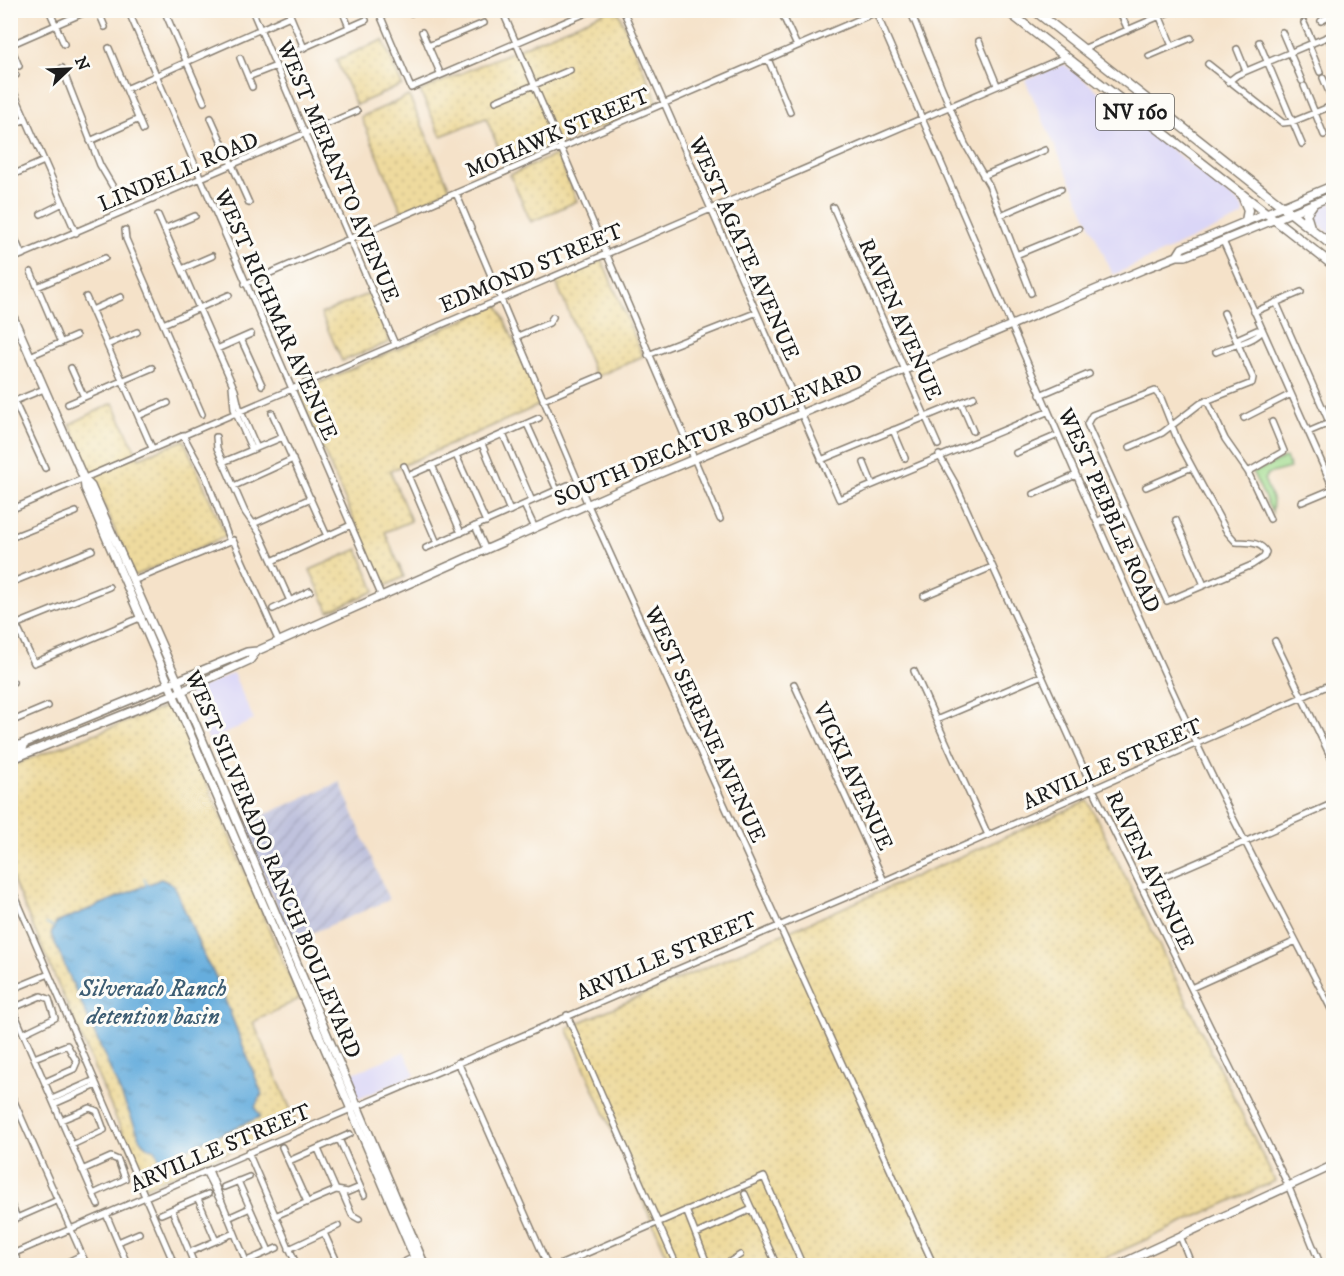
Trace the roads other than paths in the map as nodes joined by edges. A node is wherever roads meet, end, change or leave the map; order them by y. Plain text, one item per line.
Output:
1 (49, 10) edge
2 (90, 10) edge
3 (98, 10) edge
4 (128, 10) edge
5 (164, 10) edge
6 (252, 10) edge
7 (342, 10) edge
8 (378, 10) edge
9 (501, 10) edge
10 (593, 10) edge
11 (622, 10) edge
12 (910, 10) edge
13 (1006, 10) edge
14 (1034, 10) edge
15 (1119, 10) edge
16 (1174, 10) edge
17 (877, 11) edge
18 (289, 13) edge
19 (1333, 13) edge
20 (1158, 14) edge
21 (783, 16) dead end
22 (366, 20) dead end
23 (1321, 21) dead end
24 (484, 23) dead end
25 (1304, 23) dead end
26 (56, 26) junction
27 (105, 27) dead end
28 (349, 27) junction
29 (261, 30) junction
30 (1128, 30) junction
31 (422, 32) dead end
32 (1282, 32) dead end
33 (1331, 35) edge
34 (1191, 38) dead end
35 (979, 41) dead end
36 (1259, 42) dead end
37 (515, 43) junction
38 (64, 44) dead end
39 (1311, 44) junction
40 (10, 45) edge
41 (428, 46) junction
42 (797, 46) junction
43 (1172, 46) junction
44 (109, 48) dead end
45 (304, 48) junction
46 (1083, 49) junction
47 (1237, 49) dead end
48 (1334, 51) edge
49 (1290, 53) junction
50 (287, 56) dead end
51 (1149, 56) dead end
52 (1065, 57) junction
53 (240, 58) dead end
54 (768, 59) junction
55 (187, 62) junction
56 (1268, 63) junction
57 (1208, 64) dead end
58 (19, 66) dead end
59 (276, 66) junction
60 (62, 68) dead end
61 (570, 70) dead end
62 (1246, 71) junction
63 (441, 75) junction
64 (156, 76) junction
65 (248, 77) junction
66 (1228, 82) junction
67 (10, 83) edge
68 (998, 85) junction
69 (533, 86) junction
70 (252, 87) dead end
71 (126, 88) junction
72 (496, 101) dead end
73 (204, 102) dead end
74 (1334, 104) edge
75 (664, 105) junction
76 (949, 106) junction
77 (357, 111) dead end
78 (790, 112) dead end
79 (1315, 113) junction
80 (921, 117) junction
81 (211, 118) dead end
82 (26, 119) junction
83 (139, 119) junction
84 (1292, 122) junction
85 (10, 126) edge
86 (143, 130) dead end
87 (305, 134) junction
88 (1324, 135) dead end
89 (90, 141) junction
90 (1302, 144) dead end
91 (560, 150) junction
92 (1045, 150) dead end
93 (44, 161) junction
94 (232, 166) junction
95 (10, 176) edge
96 (982, 176) junction
97 (200, 179) junction
98 (1334, 185) edge
99 (1061, 189) dead end
100 (456, 193) junction
101 (1241, 195) junction
102 (1334, 195) edge
103 (120, 199) dead end
104 (63, 203) junction
105 (249, 203) dead end
106 (1313, 204) junction
107 (1281, 206) junction
108 (833, 207) dead end
109 (710, 208) junction
110 (1265, 213) junction
111 (1291, 213) junction
112 (41, 214) dead end
113 (158, 215) dead end
114 (1001, 215) junction
115 (195, 216) dead end
116 (1274, 220) junction
117 (1246, 221) junction
118 (10, 226) edge
119 (164, 229) junction
120 (1078, 229) dead end
121 (125, 230) dead end
122 (1311, 230) junction
123 (76, 233) junction
124 (350, 239) junction
125 (1223, 241) junction
126 (1334, 247) edge
127 (604, 254) junction
128 (22, 255) junction
129 (1016, 255) junction
130 (212, 256) dead end
131 (1177, 256) junction
132 (105, 258) dead end
133 (10, 260) edge
134 (1334, 266) edge
135 (182, 269) junction
136 (31, 272) dead end
137 (246, 284) junction
138 (37, 287) junction
139 (1300, 292) dead end
140 (1031, 293) dead end
141 (230, 295) dead end
142 (86, 297) dead end
143 (121, 297) dead end
144 (501, 298) junction
145 (1276, 303) junction
146 (199, 308) junction
147 (10, 310) edge
148 (92, 310) junction
149 (754, 312) junction
150 (1254, 312) junction
151 (1224, 313) dead end
152 (553, 317) dead end
153 (163, 324) junction
154 (1011, 325) junction
155 (1262, 331) junction
156 (137, 332) dead end
157 (251, 334) dead end
158 (76, 336) dead end
159 (518, 336) junction
160 (241, 339) junction
161 (61, 343) junction
162 (1237, 343) junction
163 (394, 344) junction
164 (107, 345) junction
165 (217, 349) junction
166 (1216, 351) dead end
167 (648, 355) junction
168 (30, 356) junction
169 (71, 368) dead end
170 (152, 368) dead end
171 (905, 370) junction
172 (1089, 374) dead end
173 (600, 376) dead end
174 (123, 380) junction
175 (262, 385) dead end
176 (291, 388) junction
177 (44, 389) junction
178 (10, 392) edge
179 (1291, 394) junction
180 (1040, 395) junction
181 (84, 397) junction
182 (974, 397) dead end
183 (543, 400) junction
184 (1208, 400) junction
185 (13, 402) edge
186 (168, 403) dead end
187 (961, 403) junction
188 (68, 404) dead end
189 (238, 411) junction
190 (1047, 412) junction
191 (272, 413) dead end
192 (202, 414) dead end
193 (800, 414) junction
194 (138, 416) junction
195 (926, 417) junction
196 (539, 418) dead end
197 (1244, 418) dead end
198 (1272, 422) dead end
199 (1331, 422) edge
200 (527, 424) junction
201 (1173, 426) junction
202 (892, 430) junction
203 (973, 430) dead end
204 (1308, 432) junction
205 (503, 434) junction
206 (183, 435) junction
207 (1058, 435) junction
208 (216, 437) dead end
209 (283, 437) junction
210 (482, 444) junction
211 (938, 445) dead end
212 (1130, 447) dead end
213 (152, 448) junction
214 (254, 449) junction
215 (1016, 453) dead end
216 (456, 455) junction
217 (939, 455) junction
218 (905, 458) dead end
219 (293, 459) junction
220 (694, 459) junction
221 (821, 460) junction
222 (224, 462) junction
223 (864, 463) dead end
224 (432, 465) junction
225 (404, 466) dead end
226 (1192, 467) junction
227 (45, 468) dead end
228 (1248, 472) junction
229 (1076, 475) junction
230 (408, 476) junction
231 (84, 479) junction
232 (872, 483) junction
233 (568, 485) dead end
234 (234, 486) junction
235 (1146, 487) dead end
236 (557, 490) junction
237 (1333, 490) edge
238 (1034, 494) dead end
239 (310, 498) junction
240 (532, 501) junction
241 (1302, 502) dead end
242 (524, 505) junction
243 (588, 505) junction
244 (10, 510) edge
245 (1125, 510) junction
246 (510, 511) junction
247 (76, 512) dead end
248 (720, 519) dead end
249 (1270, 519) dead end
250 (1176, 520) dead end
251 (486, 522) junction
252 (1097, 522) junction
253 (253, 524) junction
254 (351, 525) junction
255 (475, 526) junction
256 (535, 528) junction
257 (461, 533) junction
258 (327, 536) junction
259 (10, 538) edge
260 (231, 539) junction
261 (437, 543) junction
262 (426, 548) dead end
263 (92, 550) dead end
264 (486, 550) junction
265 (273, 561) junction
266 (992, 567) junction
267 (133, 581) junction
268 (10, 584) edge
269 (1204, 585) junction
270 (109, 587) dead end
271 (310, 591) dead end
272 (924, 596) dead end
273 (382, 597) junction
274 (290, 601) junction
275 (273, 609) dead end
276 (10, 612) edge
277 (142, 617) junction
278 (13, 625) edge
279 (1275, 640) dead end
280 (279, 642) junction
281 (257, 651) junction
282 (914, 671) dead end
283 (1041, 676) junction
284 (175, 683) junction
285 (1334, 683) edge
286 (794, 684) dead end
287 (179, 692) junction
288 (1301, 698) junction
289 (48, 706) dead end
290 (936, 720) junction
291 (10, 722) edge
292 (25, 743) junction
293 (1197, 743) junction
294 (10, 749) edge
295 (10, 757) edge
296 (1334, 764) edge
297 (1093, 789) junction
298 (1334, 803) edge
299 (988, 835) junction
300 (1246, 841) junction
301 (884, 881) junction
302 (10, 884) edge
303 (1141, 887) junction
304 (780, 924) junction
305 (1296, 941) junction
306 (49, 974) junction
307 (1191, 988) junction
308 (10, 990) edge
309 (12, 1006) edge
310 (567, 1015) junction
311 (1334, 1015) edge
312 (24, 1033) junction
313 (34, 1058) junction
314 (458, 1062) junction
315 (45, 1082) junction
316 (96, 1083) junction
317 (10, 1092) edge
318 (53, 1101) junction
319 (353, 1108) junction
320 (61, 1120) junction
321 (350, 1134) dead end
322 (339, 1139) junction
323 (72, 1145) junction
324 (282, 1147) dead end
325 (318, 1149) junction
326 (248, 1152) junction
327 (289, 1161) junction
328 (1334, 1165) edge
329 (82, 1170) junction
330 (207, 1170) junction
331 (249, 1177) dead end
332 (238, 1181) junction
333 (1288, 1185) junction
334 (224, 1187) dead end
335 (360, 1187) junction
336 (339, 1191) junction
337 (93, 1194) junction
338 (208, 1194) dead end
339 (745, 1194) dead end
340 (364, 1196) dead end
341 (145, 1197) junction
342 (198, 1199) junction
343 (58, 1200) junction
344 (10, 1202) edge
345 (307, 1202) junction
346 (98, 1205) dead end
347 (250, 1208) junction
348 (752, 1209) junction
349 (172, 1210) junction
350 (686, 1210) junction
351 (106, 1214) junction
352 (161, 1214) dead end
353 (275, 1216) junction
354 (17, 1218) junction
355 (228, 1218) junction
356 (359, 1219) dead end
357 (10, 1221) edge
358 (657, 1222) junction
359 (338, 1226) dead end
360 (71, 1229) junction
361 (139, 1233) dead end
362 (234, 1233) junction
363 (324, 1233) junction
364 (696, 1234) junction
365 (1180, 1236) junction
366 (216, 1241) junction
367 (118, 1242) junction
368 (277, 1248) dead end
369 (289, 1249) junction
370 (268, 1251) junction
371 (190, 1252) junction
372 (12, 1254) edge
373 (82, 1255) junction
374 (740, 1255) dead end
375 (414, 1257) junction
376 (246, 1261) junction
377 (15, 1266) edge
378 (20, 1266) edge
379 (59, 1266) edge
380 (87, 1266) edge
381 (128, 1266) edge
382 (175, 1266) edge
383 (195, 1266) edge
384 (235, 1266) edge
385 (297, 1266) edge
386 (339, 1266) edge
387 (396, 1266) edge
388 (418, 1266) edge
389 (425, 1266) edge
390 (548, 1266) edge
391 (557, 1266) edge
392 (677, 1266) edge
393 (708, 1266) edge
394 (723, 1266) edge
395 (777, 1266) edge
396 (803, 1266) edge
397 (934, 1266) edge
398 (1116, 1266) edge
399 (1192, 1266) edge
400 (1321, 1266) edge

1 - 26 street
2 - 26 street
3 - 27 street
4 - 64 street, WEST RICHMAR AVENUE
5 - 55 street
6 - 29 street, WEST MERANTO AVENUE
7 - 28 street
8 - 63 street
9 - 37 street
10 - 37 street
11 - 75 street, WEST AGATE AVENUE
12 - 76 street
13 - 52 highway, NV 160
14 - 46 highway, NV 160
15 - 30 street
16 - 20 street
17 - 42 street, MOHAWK STREET
17 - 80 street, WEST PEBBLE ROAD
18 - 29 street
18 - 45 street
19 - 23 street
20 - 30 street
20 - 43 street
21 - 42 street
22 - 28 street
24 - 41 street
25 - 39 street
26 - 38 street
26 - 40 street
28 - 45 street
29 - 55 street
29 - 59 street, WEST MERANTO AVENUE
30 - 46 street
31 - 41 street
32 - 49 street
33 - 39 street
33 - 48 street
34 - 43 street
35 - 68 street
36 - 56 street
37 - 63 street
37 - 69 street
39 - 49 street
39 - 74 street
40 - 58 street
41 - 63 street
42 - 54 street, MOHAWK STREET
43 - 51 street
44 - 71 street
45 - 50 street
46 - 107 highway, NV 160
47 - 62 street
49 - 56 street
49 - 79 street
52 - 68 street, EDMOND STREET
52 - 101 highway, NV 160
53 - 65 street
54 - 75 street, MOHAWK STREET
54 - 78 street
55 - 64 street
55 - 73 street
56 - 62 street
56 - 84 street
57 - 66 street
59 - 65 street
59 - 87 street, WEST MERANTO AVENUE
60 - 89 street
61 - 69 street
62 - 66 street
64 - 71 street
64 - 97 street, WEST RICHMAR AVENUE
65 - 70 street
66 - 84 street
67 - 82 street
68 - 76 street, EDMOND STREET
69 - 72 street
69 - 91 street
71 - 83 street
74 - 79 street
75 - 91 street, MOHAWK STREET
75 - 109 street, WEST AGATE AVENUE
76 - 80 street, EDMOND STREET
76 - 96 street
77 - 87 street, LINDELL ROAD
79 - 84 street
79 - 88 street
80 - 109 street, EDMOND STREET
80 - 154 street, WEST PEBBLE ROAD
81 - 94 street
82 - 85 street
82 - 93 street
83 - 86 street
83 - 89 street
84 - 90 street
87 - 94 street, LINDELL ROAD
87 - 124 street, WEST MERANTO AVENUE
89 - 103 street
91 - 100 street, MOHAWK STREET
91 - 127 street
92 - 96 street
93 - 95 street
93 - 104 street
94 - 97 street, LINDELL ROAD
94 - 105 street
96 - 114 street
97 - 123 street, LINDELL ROAD
97 - 137 street, WEST RICHMAR AVENUE
98 - 107 main road, SOUTH DECATUR BOULEVARD
99 - 114 street
100 - 124 street, MOHAWK STREET
100 - 144 street, WEST SERENE AVENUE
101 - 110 highway, NV 160
101 - 117 highway
102 - 106 main road, SOUTH DECATUR BOULEVARD
104 - 112 street
104 - 123 street
106 - 111 main road, SOUTH DECATUR BOULEVARD
106 - 122 highway
107 - 110 main road, SOUTH DECATUR BOULEVARD
107 - 111 highway, NV 160
108 - 171 street, RAVEN AVENUE
109 - 127 street, EDMOND STREET
109 - 149 street, WEST AGATE AVENUE
110 - 116 highway, NV 160
110 - 117 main road, SOUTH DECATUR BOULEVARD
111 - 116 main road, SOUTH DECATUR BOULEVARD
111 - 122 highway, NV 160
113 - 119 street
114 - 129 street
115 - 119 street
116 - 125 main road, SOUTH DECATUR BOULEVARD
116 - 134 highway, NV 160
117 - 131 main road, SOUTH DECATUR BOULEVARD
118 - 128 street
119 - 135 street
120 - 129 street
121 - 153 street
122 - 126 highway, NV 160
123 - 128 street, LINDELL ROAD
124 - 137 street, MOHAWK STREET
124 - 163 street, WEST MERANTO AVENUE
125 - 131 main road, SOUTH DECATUR BOULEVARD
125 - 150 street
127 - 144 street, EDMOND STREET
127 - 167 street
128 - 133 street, LINDELL ROAD
129 - 140 street
130 - 135 street
131 - 154 main road, SOUTH DECATUR BOULEVARD
132 - 138 street
135 - 146 street
136 - 138 street
137 - 176 street, WEST RICHMAR AVENUE
138 - 161 street
139 - 145 street
141 - 146 street
142 - 148 street
143 - 148 street
144 - 159 street, WEST SERENE AVENUE
144 - 163 street, EDMOND STREET
145 - 150 street
145 - 199 street
146 - 153 street
146 - 165 street
147 - 168 main road, WEST SILVERADO RANCH BOULEVARD
148 - 164 street
149 - 167 street
149 - 193 street, WEST AGATE AVENUE
150 - 155 street
151 - 162 street
152 - 159 street
153 - 192 street
154 - 171 main road, SOUTH DECATUR BOULEVARD
154 - 180 street, WEST PEBBLE ROAD
155 - 162 street
155 - 179 street
156 - 164 street
157 - 160 street
158 - 161 street
159 - 183 street, WEST SERENE AVENUE
160 - 165 street
160 - 175 street
161 - 168 street
162 - 166 street
162 - 184 street
163 - 176 street, EDMOND STREET
164 - 174 street
165 - 189 street
167 - 220 street
168 - 177 main road, WEST SILVERADO RANCH BOULEVARD
169 - 181 street
170 - 174 street
171 - 193 main road, SOUTH DECATUR BOULEVARD
171 - 195 street, RAVEN AVENUE
172 - 180 street
173 - 183 street
174 - 181 street
174 - 194 street
176 - 189 street, EDMOND STREET
176 - 254 street, WEST RICHMAR AVENUE
177 - 185 street
177 - 231 main road, WEST SILVERADO RANCH BOULEVARD
178 - 185 street
179 - 197 street
179 - 204 street
180 - 190 street, WEST PEBBLE ROAD
181 - 188 street
182 - 187 street
183 - 243 street, WEST SERENE AVENUE
184 - 201 street
184 - 228 street
185 - 227 street
186 - 194 street
187 - 195 street
187 - 203 street
189 - 206 street, EDMOND STREET
189 - 214 street
190 - 207 street, WEST PEBBLE ROAD
190 - 217 street
191 - 209 street
193 - 220 main road, SOUTH DECATUR BOULEVARD
193 - 221 street, WEST AGATE AVENUE
194 - 213 street
195 - 202 street
195 - 211 street, RAVEN AVENUE
196 - 200 street
198 - 228 street
199 - 204 street
200 - 205 street
200 - 236 street
201 - 212 street
201 - 226 street
201 - 245 street
202 - 218 street
202 - 221 street
204 - 237 street
205 - 210 street
205 - 240 street
206 - 213 street, EDMOND STREET
206 - 260 street
207 - 215 street
207 - 229 street, WEST PEBBLE ROAD
208 - 222 street
209 - 214 street
209 - 219 street
210 - 216 street
210 - 246 street
213 - 231 street, EDMOND STREET
214 - 222 street
216 - 224 street
216 - 251 street
217 - 232 street
217 - 266 street, RAVEN AVENUE
219 - 234 street
219 - 239 street
220 - 243 main road, SOUTH DECATUR BOULEVARD
220 - 248 street
221 - 232 street, WEST AGATE AVENUE
222 - 234 street
223 - 232 street
224 - 230 street
224 - 257 street
225 - 230 street
226 - 235 street
226 - 269 street
228 - 249 street
229 - 238 street
229 - 252 street, WEST PEBBLE ROAD
230 - 261 street
231 - 244 street, EDMOND STREET
231 - 267 main road, WEST SILVERADO RANCH BOULEVARD
231 - 277 main road, WEST SILVERADO RANCH BOULEVARD
233 - 236 street
234 - 253 street
236 - 240 street
237 - 241 street
239 - 253 street
239 - 258 street
240 - 242 street
242 - 246 street
242 - 256 street
243 - 256 main road, SOUTH DECATUR BOULEVARD
243 - 304 street, WEST SERENE AVENUE
245 - 252 street
245 - 269 street
246 - 251 street
247 - 259 street
250 - 269 street
251 - 255 street
252 - 293 street, WEST PEBBLE ROAD
253 - 265 street
254 - 258 street
254 - 273 street, WEST RICHMAR AVENUE
255 - 257 street
255 - 264 street
256 - 264 main road, SOUTH DECATUR BOULEVARD
257 - 261 street
258 - 265 street
260 - 267 street
260 - 280 street
261 - 262 street
263 - 268 street
264 - 273 main road, SOUTH DECATUR BOULEVARD
265 - 274 street
266 - 272 street
266 - 283 street, RAVEN AVENUE
267 - 284 main road, WEST SILVERADO RANCH BOULEVARD
270 - 278 street
271 - 274 street
273 - 280 main road, SOUTH DECATUR BOULEVARD
274 - 275 street
276 - 278 street
277 - 278 street
277 - 284 main road, WEST SILVERADO RANCH BOULEVARD
279 - 288 street
280 - 281 main road, SOUTH DECATUR BOULEVARD
281 - 284 main road, SOUTH DECATUR BOULEVARD
281 - 287 main road, SOUTH DECATUR BOULEVARD
282 - 290 street
283 - 290 street
283 - 297 street, RAVEN AVENUE
284 - 287 main road, WEST SILVERADO RANCH BOULEVARD
284 - 292 main road, SOUTH DECATUR BOULEVARD
285 - 288 street, ARVILLE STREET
286 - 301 street, VICKI AVENUE
287 - 295 main road, SOUTH DECATUR BOULEVARD
287 - 319 main road, WEST SILVERADO RANCH BOULEVARD
288 - 293 street, ARVILLE STREET
288 - 296 street
289 - 291 street
290 - 299 street
292 - 294 main road, SOUTH DECATUR BOULEVARD
292 - 295 main road
293 - 297 street, ARVILLE STREET
293 - 300 street, WEST PEBBLE ROAD
297 - 299 street, ARVILLE STREET
297 - 303 street, RAVEN AVENUE
298 - 300 street
299 - 301 street, ARVILLE STREET
300 - 303 street
300 - 305 street, WEST PEBBLE ROAD
301 - 304 street, ARVILLE STREET
302 - 306 street
303 - 307 street, RAVEN AVENUE
304 - 310 street, ARVILLE STREET
304 - 397 street, WEST SERENE AVENUE
305 - 307 street
305 - 311 street, WEST PEBBLE ROAD
306 - 308 street
306 - 316 street
307 - 333 street, RAVEN AVENUE
309 - 312 street
309 - 312 street
310 - 314 street, ARVILLE STREET
310 - 358 street
312 - 313 street
313 - 315 street
313 - 315 street
314 - 319 street, ARVILLE STREET
314 - 390 street
315 - 318 street
316 - 318 street
316 - 341 street
317 - 343 street
318 - 320 street
319 - 326 street, ARVILLE STREET
319 - 375 main road, WEST SILVERADO RANCH BOULEVARD
319 - 389 main road, WEST SILVERADO RANCH BOULEVARD
320 - 323 street
320 - 323 street
321 - 322 street
322 - 325 street
322 - 335 street
323 - 329 street
324 - 327 street
325 - 327 street
325 - 336 street
326 - 330 street, ARVILLE STREET
326 - 353 street
327 - 345 street
328 - 333 main road
329 - 337 street
329 - 337 street
330 - 341 street, ARVILLE STREET
330 - 355 street
331 - 332 street
332 - 334 street
332 - 347 street
333 - 365 main road
333 - 400 street, RAVEN AVENUE
335 - 336 street
335 - 340 street
336 - 345 street
336 - 356 street
337 - 346 street
338 - 342 street
339 - 348 street
341 - 351 street, ARVILLE STREET
341 - 382 street
342 - 349 street
342 - 366 street
343 - 354 street
343 - 360 street
344 - 354 street
345 - 353 street
347 - 355 street
347 - 370 street
348 - 364 street
348 - 395 street
349 - 352 street
349 - 371 street
350 - 358 street
350 - 364 street
350 - 396 street
351 - 360 street, ARVILLE STREET
351 - 367 street
353 - 369 street
354 - 357 street
355 - 362 street
358 - 391 street
358 - 392 street
359 - 363 street
360 - 372 street, ARVILLE STREET
360 - 373 street
361 - 367 street
362 - 366 street
362 - 376 street
363 - 369 street
363 - 386 street
364 - 393 street
365 - 398 main road
365 - 399 street
366 - 371 street
367 - 381 street
368 - 370 street
369 - 385 street
370 - 376 street
371 - 383 street
372 - 377 street
372 - 378 street
373 - 379 street
373 - 380 street
374 - 394 street
375 - 387 street
375 - 388 main road, WEST SILVERADO RANCH BOULEVARD
375 - 389 main road
376 - 384 street

